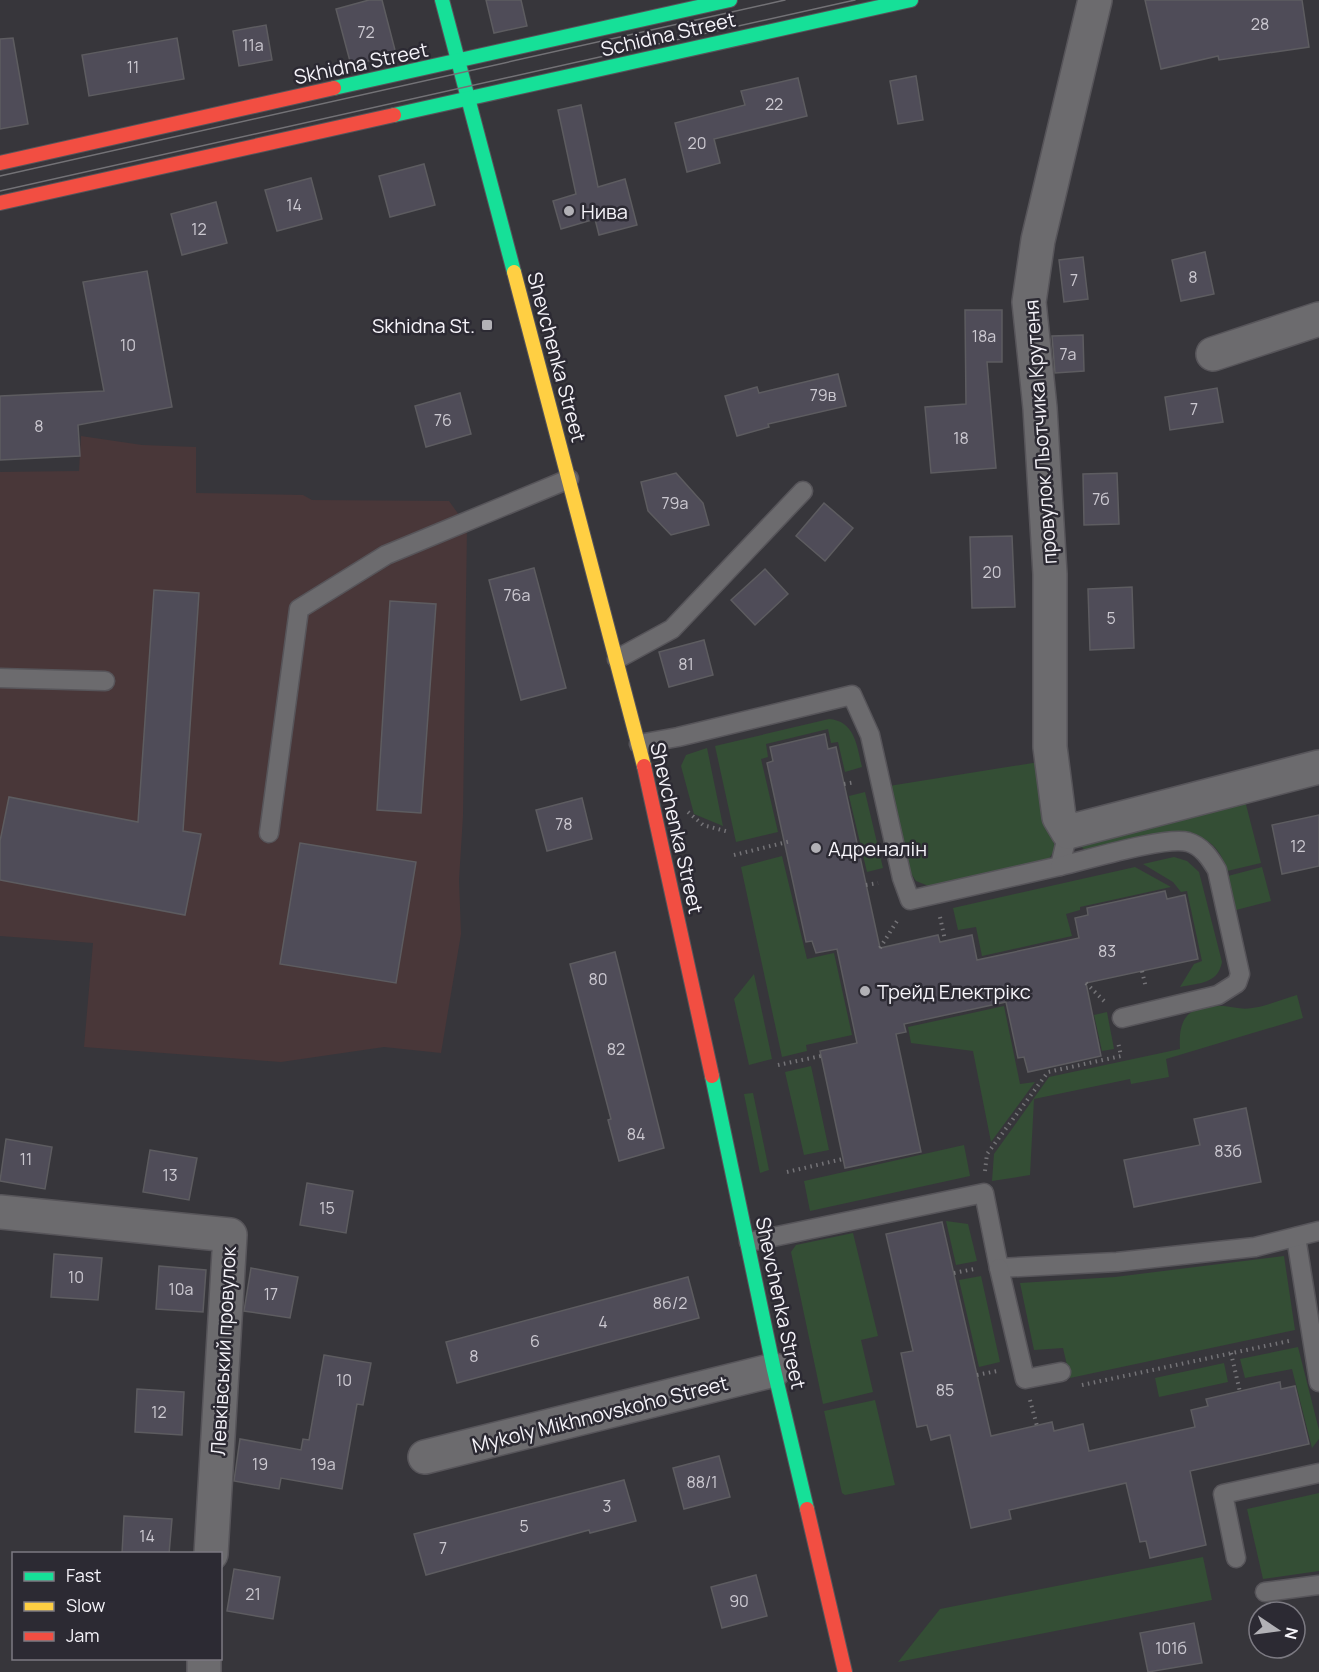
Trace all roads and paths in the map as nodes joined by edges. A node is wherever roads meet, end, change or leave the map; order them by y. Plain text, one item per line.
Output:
1 (442, 0) edge
2 (730, 0) edge
3 (911, 0) edge
4 (1095, 0) edge
5 (458, 62) junction
6 (469, 98) junction
7 (0, 163) edge
8 (0, 203) edge
9 (1319, 319) edge
10 (1213, 354) dead end
11 (569, 479) junction
12 (803, 491) dead end
13 (617, 659) junction
14 (0, 678) edge
15 (105, 681) dead end
16 (639, 744) junction
17 (1319, 767) edge
18 (1068, 832) junction
19 (269, 833) dead end
20 (791, 841) dead end
21 (734, 855) dead end
22 (1060, 866) junction
23 (910, 900) junction
24 (880, 948) dead end
25 (1122, 1018) dead end
26 (821, 1056) dead end
27 (778, 1065) dead end
28 (843, 1159) dead end
29 (787, 1172) dead end
30 (0, 1212) edge
31 (1319, 1231) edge
32 (1296, 1237) junction
33 (749, 1242) junction
34 (999, 1268) junction
35 (1310, 1336) junction
36 (1231, 1353) junction
37 (774, 1370) junction
38 (1061, 1372) joint
39 (1319, 1382) edge
40 (1240, 1392) dead end
41 (425, 1457) dead end
42 (1319, 1473) edge
43 (211, 1552) edge
44 (1236, 1558) dead end
45 (1319, 1585) edge
46 (1265, 1592) dead end
47 (844, 1672) edge

1 - 5 street, Shevchenka Street
2 - 5 street, Skhidna Street
3 - 6 street, Schidna Street
4 - 18 street, провулок Льотчика Крутеня
5 - 6 street, Shevchenka Street
5 - 7 street, Skhidna Street
6 - 8 street
6 - 11 street, Shevchenka Street
9 - 10 street
11 - 13 street, Shevchenka Street
11 - 19 lane
12 - 13 lane
13 - 16 street, Shevchenka Street
14 - 15 lane
16 - 23 lane
16 - 33 street, Shevchenka Street
17 - 18 street
18 - 22 lane
20 - 21 path
22 - 23 lane
22 - 25 lane
23 - 24 path
26 - 27 path
28 - 29 path
30 - 43 street, Левківський провулок
31 - 32 lane
32 - 34 lane
32 - 35 lane
33 - 34 lane
33 - 37 street, Shevchenka Street
34 - 38 lane
35 - 36 path
35 - 39 lane
36 - 38 path
36 - 40 path
37 - 41 street, Mykoly Mikhnovskoho Street
37 - 47 street, Shevchenka Street
42 - 44 lane
45 - 46 lane

